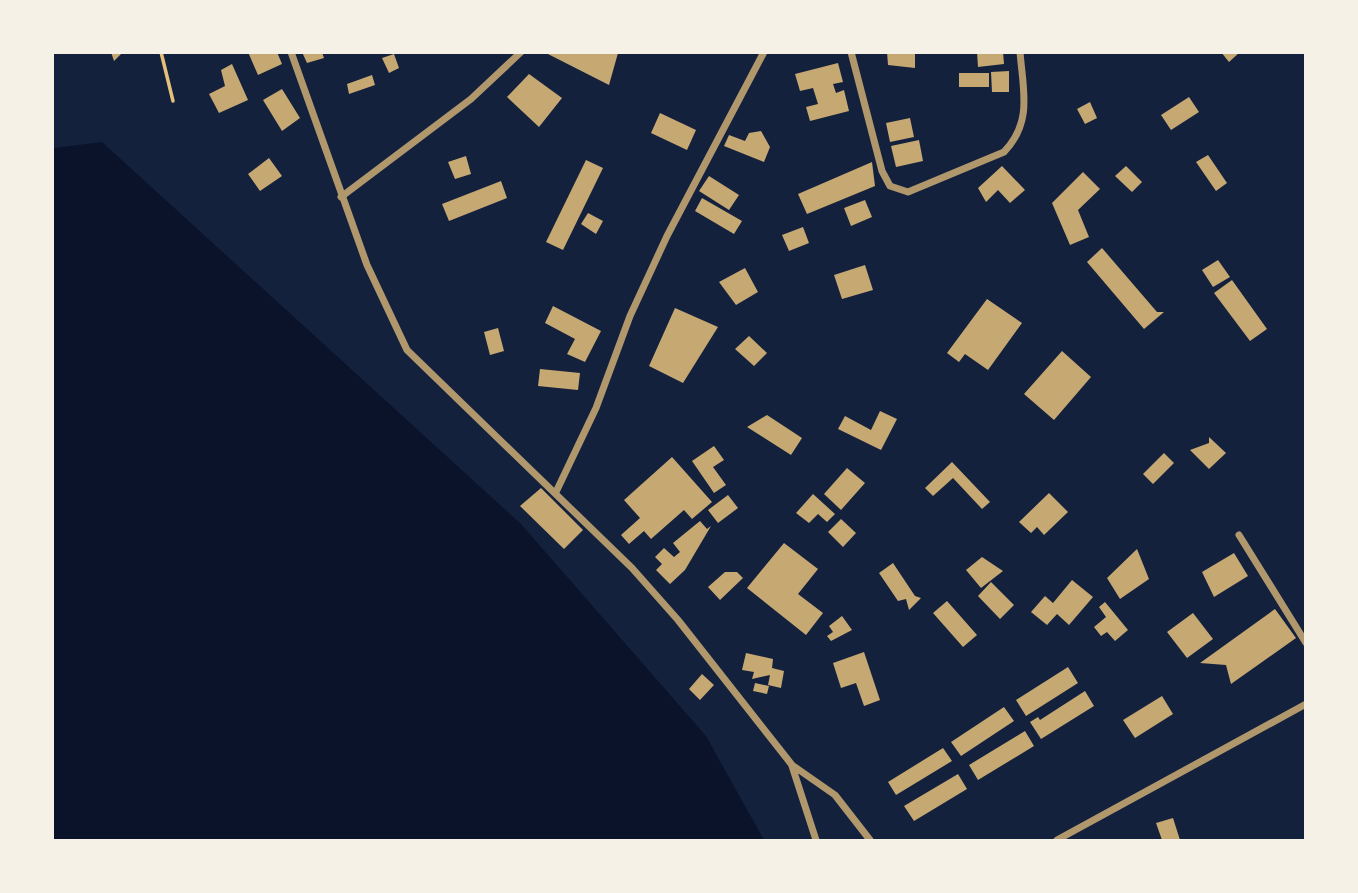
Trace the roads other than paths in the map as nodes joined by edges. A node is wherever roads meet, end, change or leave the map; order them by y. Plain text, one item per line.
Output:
1 (291, 52) edge
2 (521, 52) edge
3 (764, 52) edge
4 (851, 52) edge
5 (1020, 52) edge
6 (341, 197) junction
7 (556, 492) junction
8 (1239, 535) dead end
9 (1306, 643) edge
10 (1306, 704) edge
11 (792, 765) junction
12 (816, 841) edge
13 (870, 841) edge
14 (1057, 841) edge

1 - 6 street
2 - 6 street
3 - 7 street
4 - 5 street
6 - 7 street
7 - 11 street
8 - 9 street
10 - 14 street
11 - 12 street
11 - 13 street

